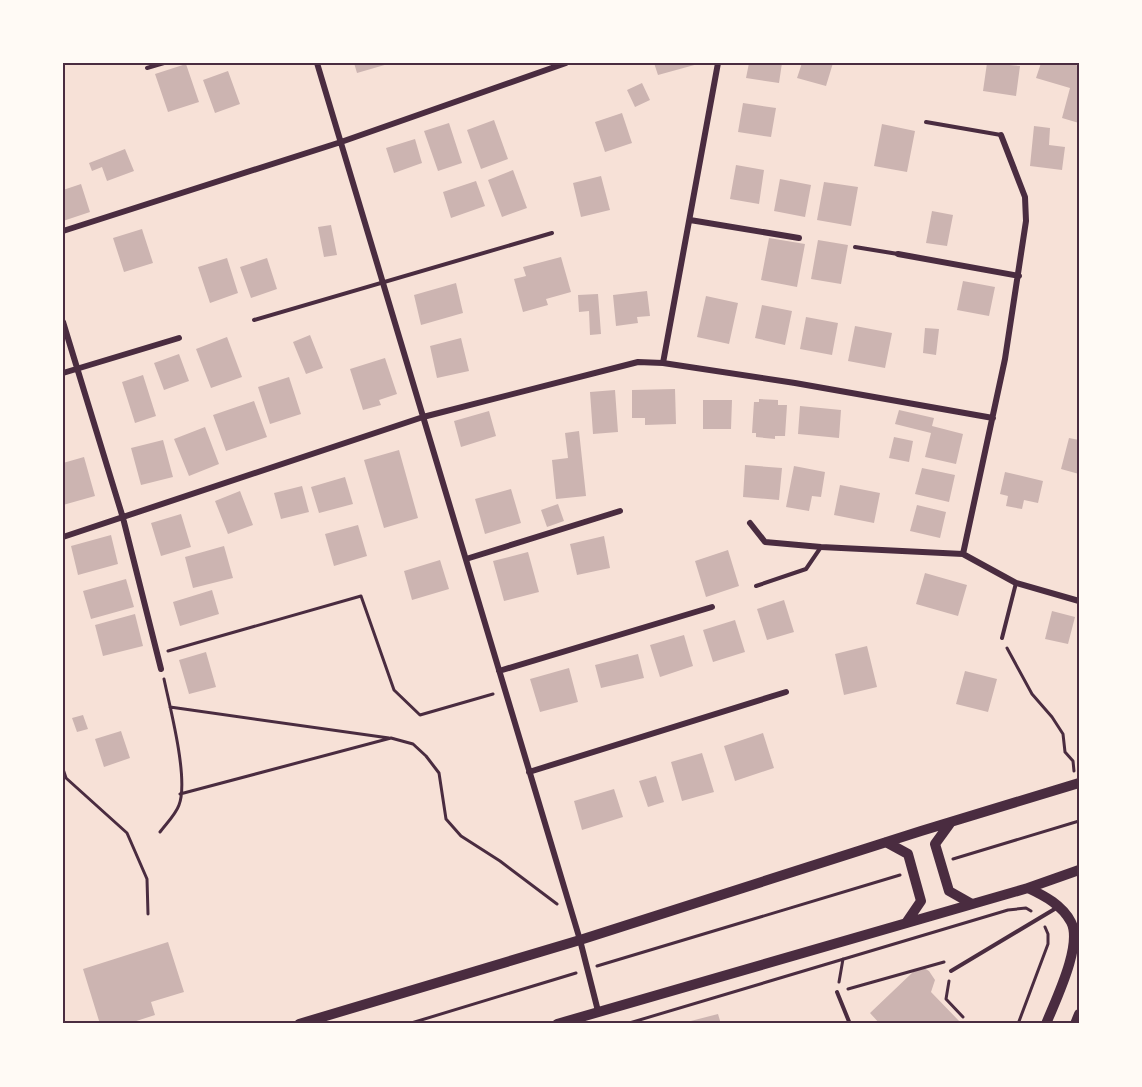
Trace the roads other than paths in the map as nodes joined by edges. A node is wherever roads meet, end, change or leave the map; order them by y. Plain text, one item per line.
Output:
1 (164, 63) edge
2 (317, 63) edge
3 (566, 63) edge
4 (718, 63) edge
5 (147, 68) dead end
6 (926, 122) dead end
7 (1001, 135) joint
8 (341, 142) junction
9 (690, 220) junction
10 (63, 231) edge
11 (552, 233) dead end
12 (800, 238) dead end
13 (855, 247) dead end
14 (898, 254) joint
15 (1019, 276) junction
16 (383, 283) junction
17 (254, 320) dead end
18 (63, 322) edge
19 (179, 338) dead end
20 (663, 363) junction
21 (77, 368) junction
22 (63, 373) edge
23 (423, 417) junction
24 (993, 418) junction
25 (620, 511) dead end
26 (123, 518) junction
27 (750, 523) dead end
28 (63, 537) edge
29 (821, 547) junction
30 (963, 554) junction
31 (466, 559) junction
32 (1016, 583) junction
33 (756, 586) dead end
34 (1079, 601) edge
35 (712, 607) dead end
36 (1002, 638) road end
37 (161, 669) road end
38 (499, 671) junction
39 (786, 692) dead end
40 (530, 772) junction
41 (1077, 783) edge
42 (951, 822) junction
43 (886, 842) junction
44 (1079, 870) edge
45 (1028, 888) junction
46 (972, 904) junction
47 (1059, 907) junction
48 (906, 923) junction
49 (580, 940) junction
50 (951, 971) road end
51 (837, 992) road end
52 (598, 1011) junction
53 (1079, 1014) edge
54 (299, 1024) edge
55 (557, 1024) edge
56 (850, 1024) edge
57 (1046, 1024) edge
58 (1075, 1024) edge

1 - 5 lane
2 - 8 street
3 - 8 street
4 - 9 street
6 - 7 lane
7 - 15 street
8 - 10 street
8 - 16 street
9 - 12 street
9 - 20 street
11 - 16 lane
13 - 14 lane
14 - 15 street
15 - 24 street
16 - 17 lane
16 - 23 street
18 - 21 street
19 - 21 street
20 - 23 street
20 - 24 street
21 - 22 street
21 - 26 street
23 - 26 street
23 - 31 street
24 - 30 street
25 - 31 street
26 - 28 street
26 - 37 street
27 - 29 street
29 - 30 street
29 - 33 lane
30 - 32 street
31 - 38 street
32 - 34 street
32 - 36 lane
35 - 38 street
38 - 40 street
39 - 40 street
40 - 49 street
41 - 42 main road
42 - 43 main road
42 - 46 main road
43 - 48 main road
43 - 49 main road
44 - 45 main road
45 - 46 main road
45 - 47 main road
46 - 48 main road
47 - 50 lane
47 - 57 main road
48 - 52 main road
49 - 52 street
49 - 54 main road
51 - 56 lane
52 - 55 main road
53 - 58 main road

